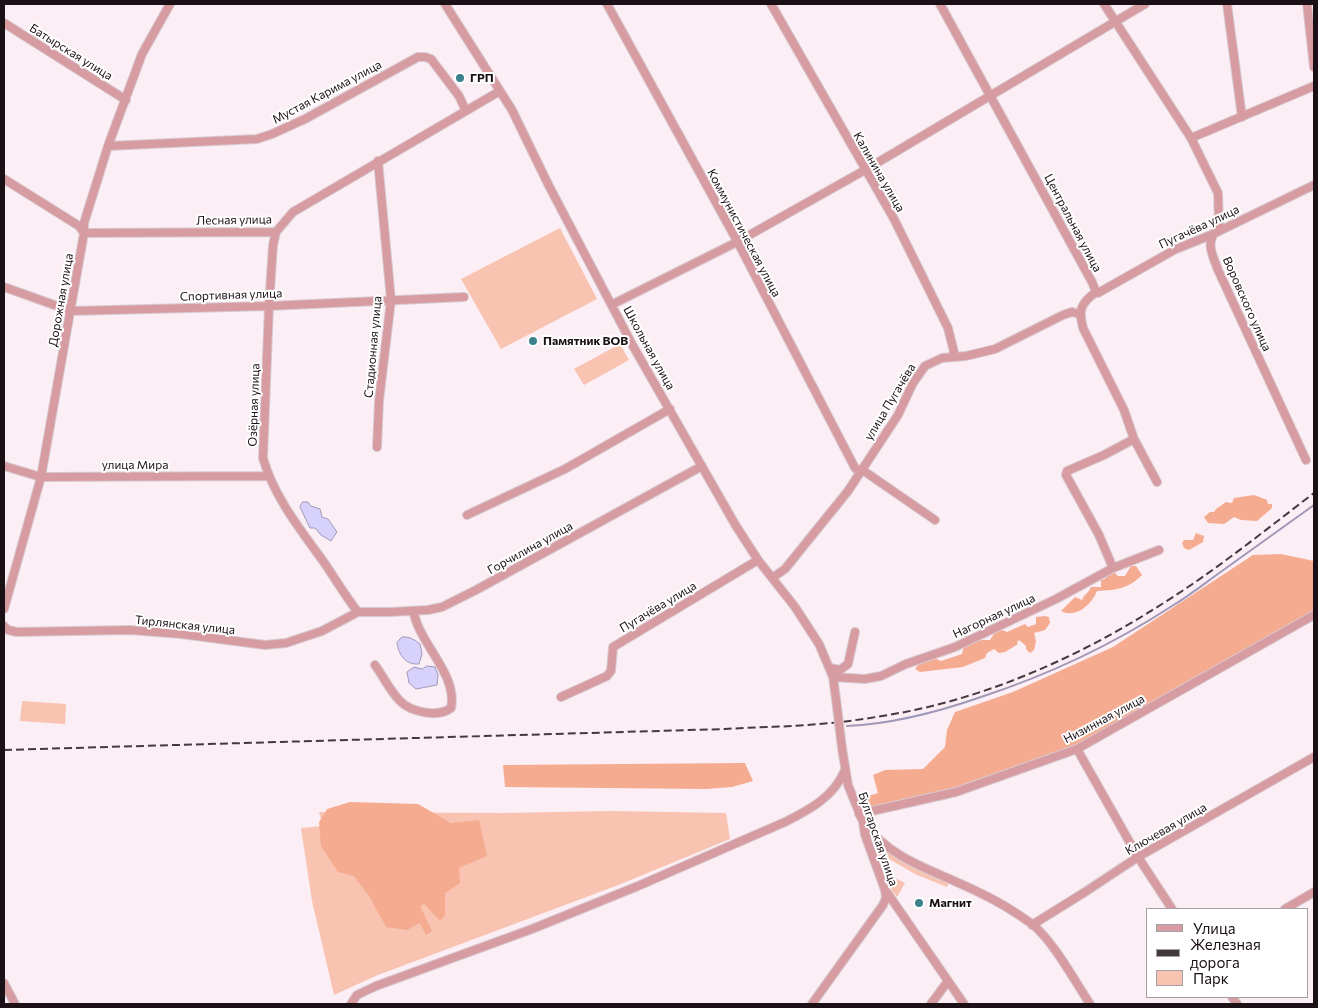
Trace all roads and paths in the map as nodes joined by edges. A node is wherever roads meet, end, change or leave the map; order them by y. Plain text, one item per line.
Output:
1 (170, 4) edge
2 (445, 4) edge
3 (607, 4) edge
4 (771, 4) edge
5 (940, 4) edge
6 (1104, 4) edge
7 (1145, 4) edge
8 (1227, 4) edge
9 (1306, 4) edge
10 (1115, 21) junction
11 (4, 23) edge
12 (1314, 67) edge
13 (1314, 86) edge
14 (500, 90) junction
15 (991, 94) junction
16 (126, 100) junction
17 (466, 111) junction
18 (1242, 117) junction
19 (1191, 138) junction
20 (108, 146) junction
21 (378, 161) junction
22 (865, 170) junction
23 (4, 179) edge
24 (1314, 185) edge
25 (276, 232) junction
26 (84, 233) junction
27 (1211, 235) junction
28 (737, 242) junction
29 (4, 287) edge
30 (1096, 292) junction
31 (464, 297) dead end
32 (391, 300) junction
33 (613, 304) junction
34 (269, 306) junction
35 (71, 311) junction
36 (1079, 314) junction
37 (952, 356) junction
38 (670, 409) junction
39 (1134, 439) junction
40 (376, 446) dead end
41 (1306, 460) dead end
42 (4, 466) edge
43 (702, 466) junction
44 (861, 471) junction
45 (268, 476) junction
46 (41, 477) junction
47 (1157, 482) dead end
48 (467, 515) dead end
49 (935, 520) dead end
50 (1159, 550) dead end
51 (758, 560) junction
52 (1113, 568) junction
53 (772, 578) junction
54 (4, 609) edge
55 (358, 612) junction
56 (413, 612) junction
57 (1314, 615) edge
58 (4, 626) edge
59 (855, 632) dead end
60 (375, 664) dead end
61 (830, 668) junction
62 (833, 677) junction
63 (561, 697) dead end
64 (842, 748) joint
65 (1077, 749) junction
66 (1314, 757) edge
67 (845, 770) junction
68 (861, 818) junction
69 (1138, 857) junction
70 (885, 890) junction
71 (1314, 892) edge
72 (1171, 908) edge
73 (1287, 908) edge
74 (1032, 925) junction
75 (948, 981) junction
76 (4, 983) edge
77 (15, 1004) edge
78 (351, 1004) edge
79 (812, 1004) edge
80 (931, 1004) edge
81 (964, 1004) edge
82 (1090, 1004) edge

1 - 16 street, Дорожная улица
2 - 14 street, Школьная улица
3 - 28 street, Коммунистическая улица
4 - 22 street, Калинина улица
5 - 15 street, Центральная улица
6 - 10 street, Воровского улица
7 - 10 street
8 - 18 street
9 - 12 street
10 - 15 street
10 - 19 street, Воровского улица
11 - 16 street, Батырская улица
13 - 18 street
14 - 17 street, Лесная улица
14 - 33 street, Школьная улица
15 - 22 street
15 - 30 street, Центральная улица
16 - 20 street, Дорожная улица
17 - 20 street, Мустая Карима улица
17 - 21 street, Лесная улица
18 - 19 street
19 - 27 street, Воровского улица
20 - 26 street, Дорожная улица
21 - 25 street, Лесная улица
21 - 32 street, Стадионная улица
22 - 28 street
22 - 37 street, Калинина улица
23 - 26 street
24 - 27 street, Пугачёва улица
25 - 26 street, Лесная улица
25 - 34 street, Озёрная улица
26 - 35 street, Дорожная улица
27 - 30 street, Пугачёва улица
27 - 41 street, Воровского улица
28 - 33 street
28 - 44 street, Коммунистическая улица
29 - 35 street, Спортивная улица
30 - 36 street, Центральная улица
31 - 32 street, Спортивная улица
32 - 34 street, Спортивная улица
32 - 40 street, Стадионная улица
33 - 38 street, Школьная улица
34 - 35 street, Спортивная улица
34 - 45 street, Озёрная улица
35 - 46 street, Дорожная улица
36 - 37 street, улица Пугачёва
36 - 39 street
37 - 44 street, улица Пугачёва
38 - 43 street, Школьная улица
38 - 48 street
39 - 47 street
39 - 52 street
42 - 46 street, улица Мира
43 - 51 street, Школьная улица
43 - 56 street, Горчилина улица
44 - 49 street
44 - 53 street, улица Пугачёва
45 - 46 street, улица Мира
45 - 55 street, Озёрная улица
46 - 54 street, Дорожная улица
50 - 52 street, Нагорная улица
51 - 53 street, Школьная улица
51 - 63 street, Пугачёва улица
52 - 62 street, Нагорная улица
53 - 61 street, Школьная улица
55 - 56 street, Горчилина улица
55 - 58 street, Тирлянская улица
56 - 60 street
57 - 65 street, Низинная улица
59 - 61 street
61 - 62 street, Школьная улица
62 - 64 street, Школьная улица, bridge
64 - 67 street, Булгарская улица
65 - 68 street, Низинная улица
65 - 69 street
66 - 69 street, Ключевая улица
67 - 68 street, Булгарская улица
67 - 78 street
68 - 70 street, Булгарская улица
68 - 74 street
69 - 72 street
69 - 74 street, Ключевая улица
70 - 75 street
70 - 79 street, Булгарская улица
71 - 73 street
74 - 82 street
75 - 80 street
75 - 81 street
76 - 77 street

